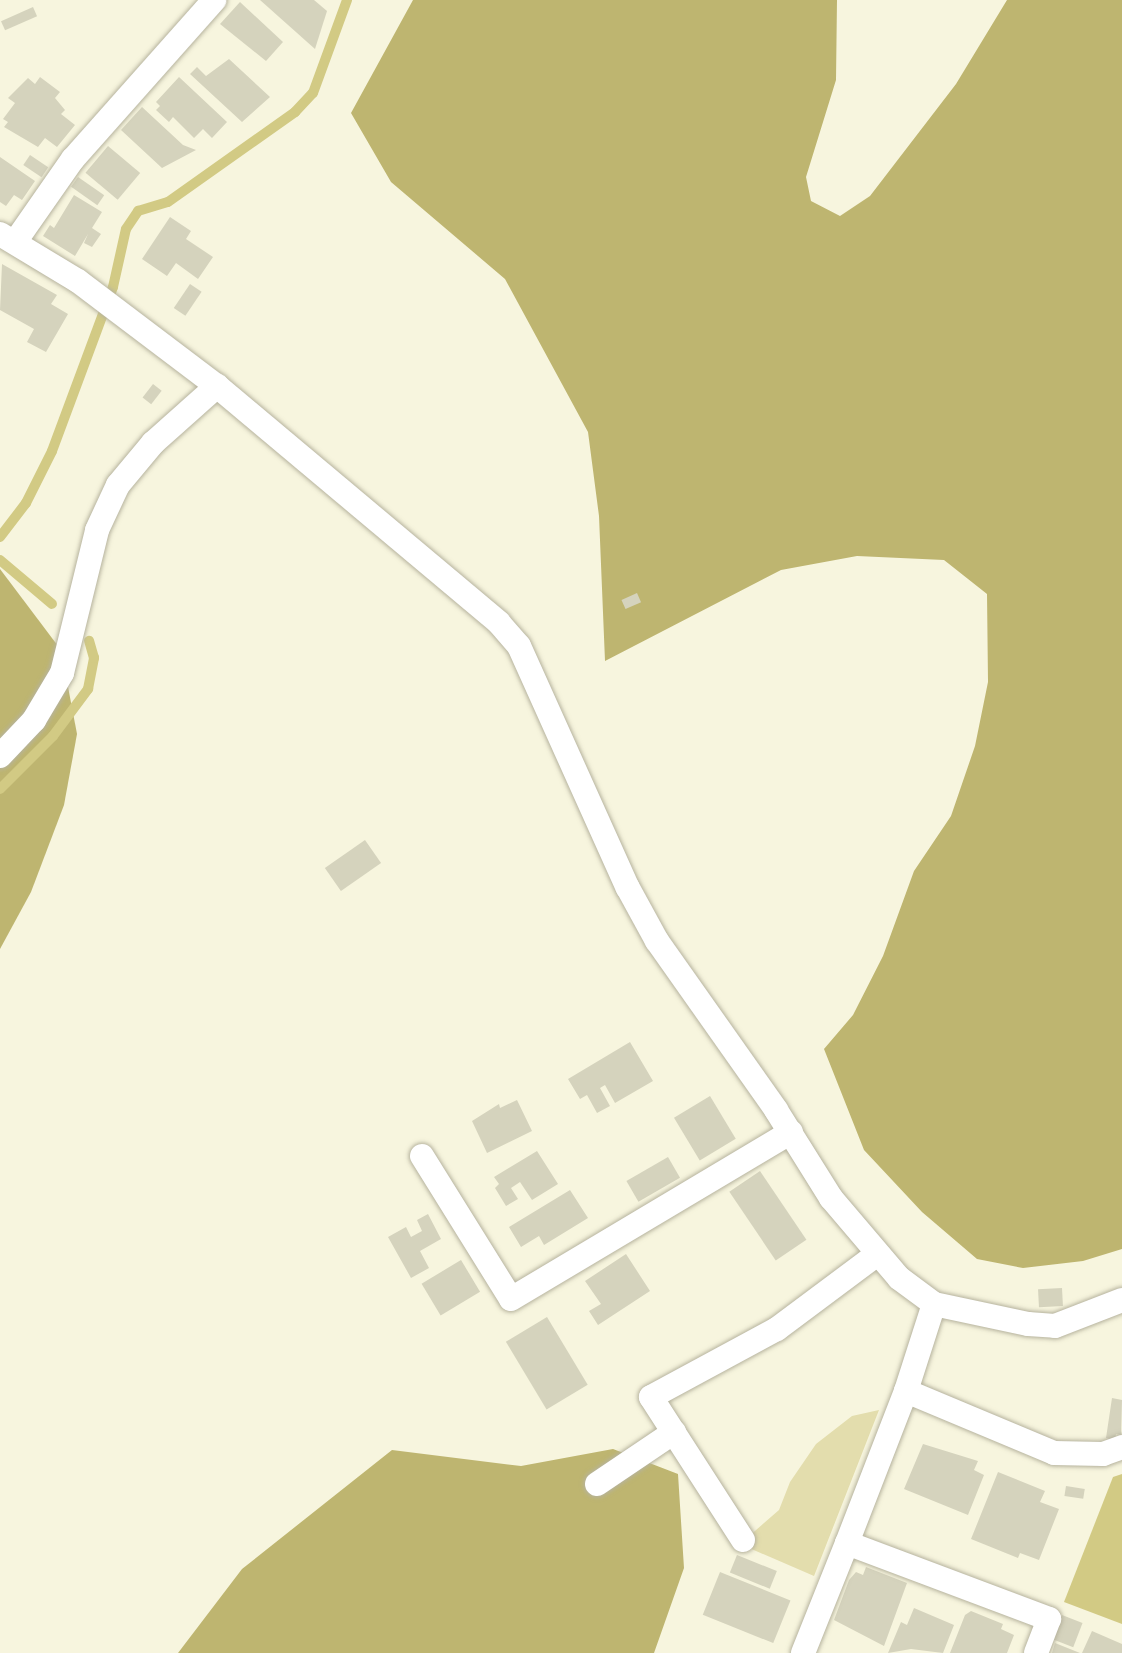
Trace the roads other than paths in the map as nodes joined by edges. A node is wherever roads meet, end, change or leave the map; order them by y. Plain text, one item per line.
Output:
1 (214, 0) edge
2 (8, 238) edge
3 (217, 386) junction
4 (0, 757) edge
5 (791, 1132) junction
6 (422, 1156) dead end
7 (876, 1255) junction
8 (1122, 1300) edge
9 (934, 1304) junction
10 (906, 1391) junction
11 (674, 1432) junction
12 (1122, 1447) edge
13 (597, 1484) dead end
14 (743, 1540) dead end
15 (846, 1543) junction
16 (803, 1653) edge
17 (1036, 1653) edge

1 - 2 street
2 - 3 street
3 - 4 street
3 - 5 street
5 - 6 street
5 - 7 street
7 - 9 street
7 - 11 street
8 - 9 street
9 - 10 street
10 - 12 street
10 - 15 street
11 - 13 street
11 - 14 street
15 - 16 street
15 - 17 street

